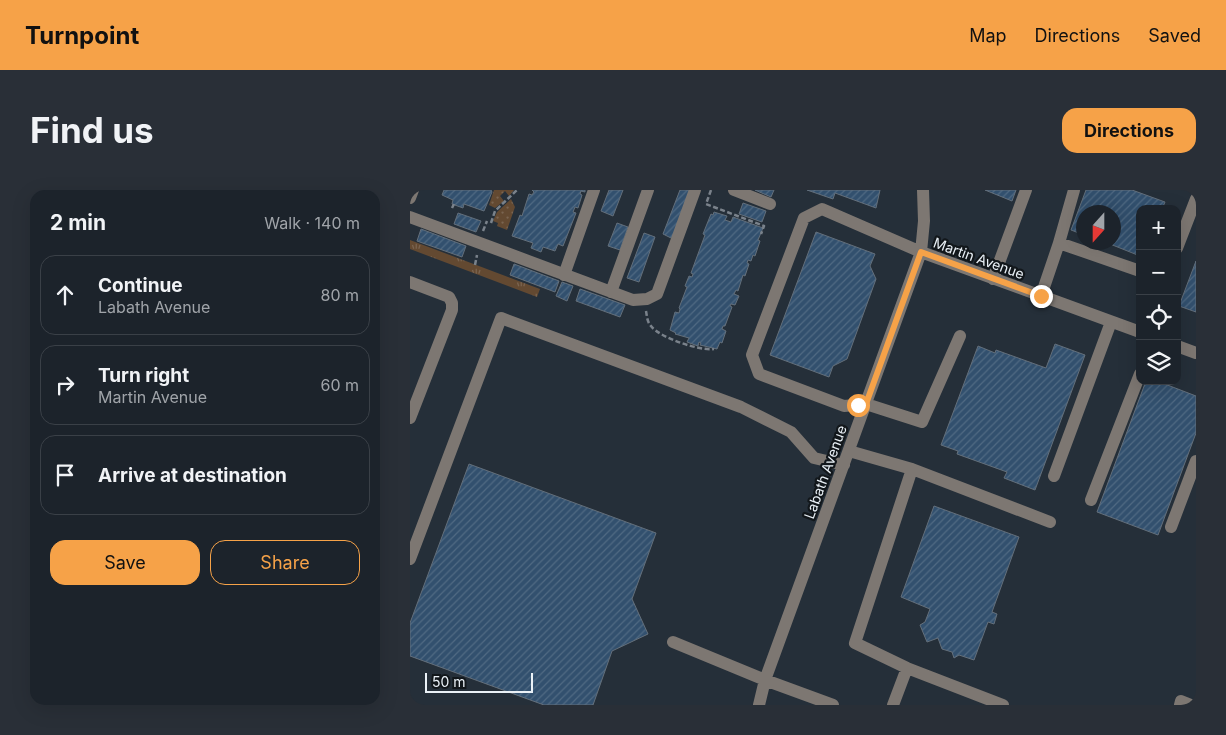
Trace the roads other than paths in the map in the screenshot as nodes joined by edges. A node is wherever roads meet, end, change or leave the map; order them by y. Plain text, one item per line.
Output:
1 (413, 190) edge
2 (594, 190) edge
3 (648, 190) edge
4 (695, 190) edge
5 (734, 190) edge
6 (923, 190) edge
7 (1026, 190) edge
8 (1074, 190) edge
9 (1192, 190) edge
10 (1196, 192) edge
11 (410, 198) edge
12 (1196, 199) edge
13 (770, 204) dead end
14 (410, 216) edge
15 (1181, 238) edge
16 (1058, 243) junction
17 (921, 252) junction
18 (1136, 270) edge
19 (564, 274) junction
20 (993, 278) junction
21 (410, 282) edge
22 (610, 292) junction
23 (1041, 296) junction
24 (1111, 322) junction
25 (1136, 331) edge
26 (960, 336) dead end
27 (1181, 347) edge
28 (1196, 353) edge
29 (1136, 384) edge
30 (866, 404) junction
31 (410, 418) edge
32 (849, 451) junction
33 (1196, 461) edge
34 (844, 465) junction
35 (912, 469) junction
36 (1054, 476) dead end
37 (1091, 500) dead end
38 (1050, 522) dead end
39 (1171, 527) dead end
40 (410, 559) edge
41 (673, 642) dead end
42 (907, 668) junction
43 (766, 680) junction
44 (759, 705) edge
45 (833, 705) edge
46 (893, 705) edge
47 (1003, 705) edge
48 (1180, 705) edge
49 (1191, 705) edge

1 - 11 street
2 - 19 street
3 - 22 street
4 - 22 street
5 - 13 street
6 - 17 street, Labath Avenue
7 - 20 street
8 - 16 street
9 - 10 street
12 - 15 street
14 - 19 street
16 - 18 street
16 - 23 street
17 - 20 street, Martin Avenue
17 - 30 street, Labath Avenue
17 - 30 street, Martin Avenue
19 - 22 street
20 - 23 street, Martin Avenue
21 - 31 street
23 - 24 street, Martin Avenue
24 - 25 street, Martin Avenue
24 - 36 street
26 - 30 street
27 - 28 street
29 - 37 street
30 - 32 street, Labath Avenue
32 - 34 street, Labath Avenue
32 - 35 street
33 - 39 street
34 - 40 street
34 - 43 street, Labath Avenue
35 - 38 street
35 - 42 street
41 - 43 street
42 - 46 street
42 - 47 street
43 - 44 street, Labath Avenue
43 - 45 street
48 - 49 street

